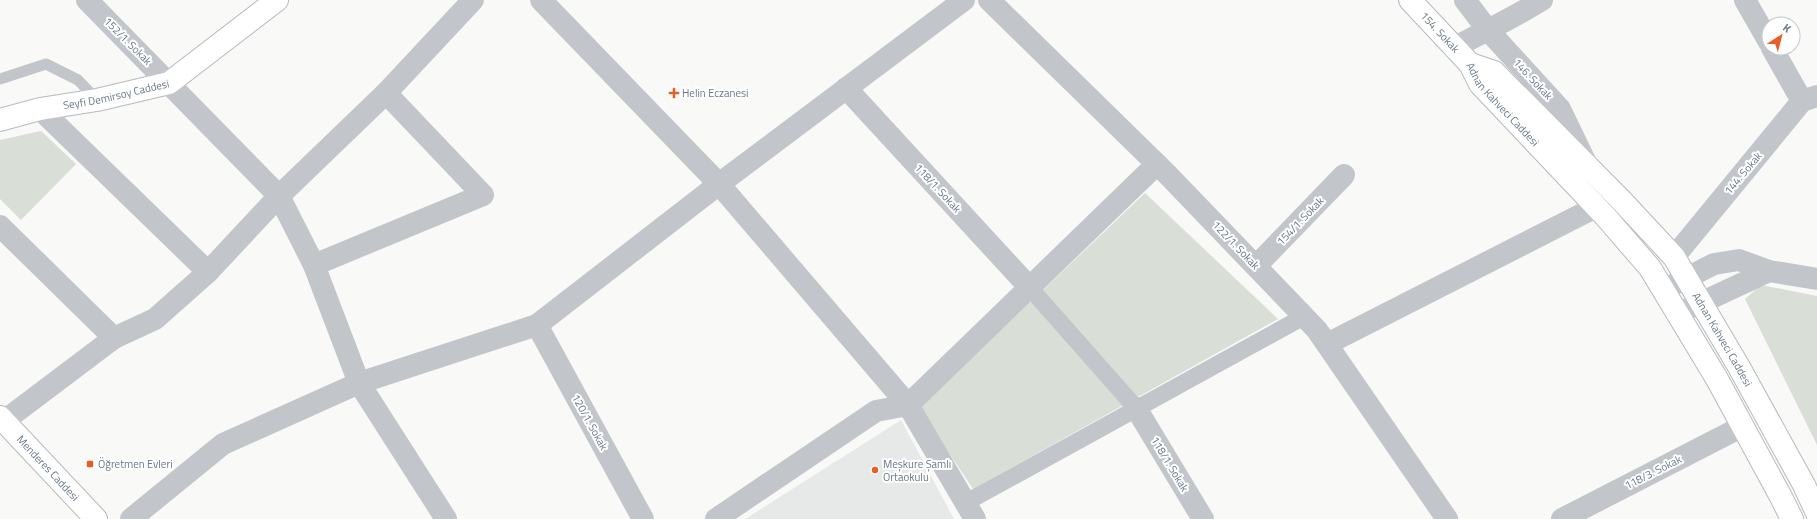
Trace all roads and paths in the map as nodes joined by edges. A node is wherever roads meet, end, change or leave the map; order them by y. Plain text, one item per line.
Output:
1 (87, 0) edge
2 (277, 0) edge
3 (473, 0) edge
4 (541, 0) edge
5 (964, 0) edge
6 (989, 0) edge
7 (1410, 0) edge
8 (1465, 0) edge
9 (1542, 0) edge
10 (1745, 0) edge
11 (1761, 28) edge
12 (1487, 30) junction
13 (1454, 48) junction
14 (1778, 56) edge
15 (1470, 64) junction
16 (0, 79) edge
17 (169, 83) junction
18 (846, 88) junction
19 (386, 93) junction
20 (1810, 99) edge
21 (97, 100) junction
22 (40, 109) junction
23 (0, 120) edge
24 (1157, 164) junction
25 (1588, 167) junction
26 (1344, 175) dead end
27 (718, 184) junction
28 (279, 196) junction
29 (1596, 207) junction
30 (0, 226) edge
31 (1674, 257) junction
32 (314, 265) junction
33 (1256, 266) junction
34 (1769, 271) junction
35 (208, 272) junction
36 (1685, 279) junction
37 (1817, 279) edge
38 (1030, 288) junction
39 (1663, 290) junction
40 (1700, 303) junction
41 (1677, 314) junction
42 (1305, 316) junction
43 (537, 325) junction
44 (114, 338) junction
45 (1327, 344) junction
46 (359, 383) junction
47 (908, 405) junction
48 (1136, 408) junction
49 (2, 419) edge
50 (1743, 426) junction
51 (971, 513) edge
52 (1817, 513) edge
53 (96, 519) edge
54 (131, 519) edge
55 (446, 519) edge
56 (643, 519) edge
57 (716, 519) edge
58 (1203, 519) edge
59 (1447, 519) edge
60 (1562, 519) edge
61 (1792, 519) edge

1 - 17 street, 152/1. Sokak
2 - 17 main road, Seyfi Demirsoy Caddesi
3 - 19 street
4 - 27 street
5 - 18 street
6 - 24 street, 122/1. Sokak
7 - 13 main road, 154. Sokak
8 - 12 street, 146. Sokak
9 - 12 street
10 - 11 street
12 - 13 street
12 - 25 street, 146. Sokak
13 - 15 main road, 154. Sokak
14 - 20 street
15 - 25 main road, Adnan Kahveci Caddesi
15 - 29 main road, Adnan Kahveci Caddesi
16 - 21 lane
17 - 21 main road, Seyfi Demirsoy Caddesi
17 - 28 street, 152/1. Sokak
18 - 27 street
18 - 38 street, 118/1. Sokak
19 - 28 street
19 - 32 street
20 - 31 street, 144. Sokak
21 - 22 main road, Seyfi Demirsoy Caddesi
22 - 23 main road, Seyfi Demirsoy Caddesi
22 - 35 street
24 - 33 street, 122/1. Sokak
24 - 38 street
25 - 31 main road, Adnan Kahveci Caddesi
26 - 33 street, 154/1. Sokak
27 - 43 street
27 - 47 street
28 - 32 street, 152/1. Sokak
28 - 35 street
29 - 39 main road, Adnan Kahveci Caddesi
29 - 45 street
30 - 44 street
31 - 36 main road, Adnan Kahveci Caddesi
32 - 46 street, 152/1. Sokak
33 - 42 street, 122/1. Sokak
34 - 36 street
34 - 37 street
34 - 40 street
35 - 44 street
36 - 39 street
36 - 40 main road, Adnan Kahveci Caddesi
38 - 47 street
38 - 48 street
39 - 41 main road, Adnan Kahveci Caddesi
40 - 41 street
40 - 52 main road, Adnan Kahveci Caddesi
41 - 50 main road, Adnan Kahveci Caddesi
42 - 45 street, 122/1. Sokak
42 - 48 street
43 - 46 street
43 - 56 street, 120/1. Sokak
44 - 49 street
45 - 59 street, 122/1. Sokak
46 - 54 street
46 - 55 street, 152/1. Sokak
47 - 51 street
47 - 57 street
48 - 51 street
48 - 58 street, 118/1. Sokak
49 - 53 main road, Menderes Caddesi
50 - 60 street, 118/3. Sokak
50 - 61 main road, Adnan Kahveci Caddesi

